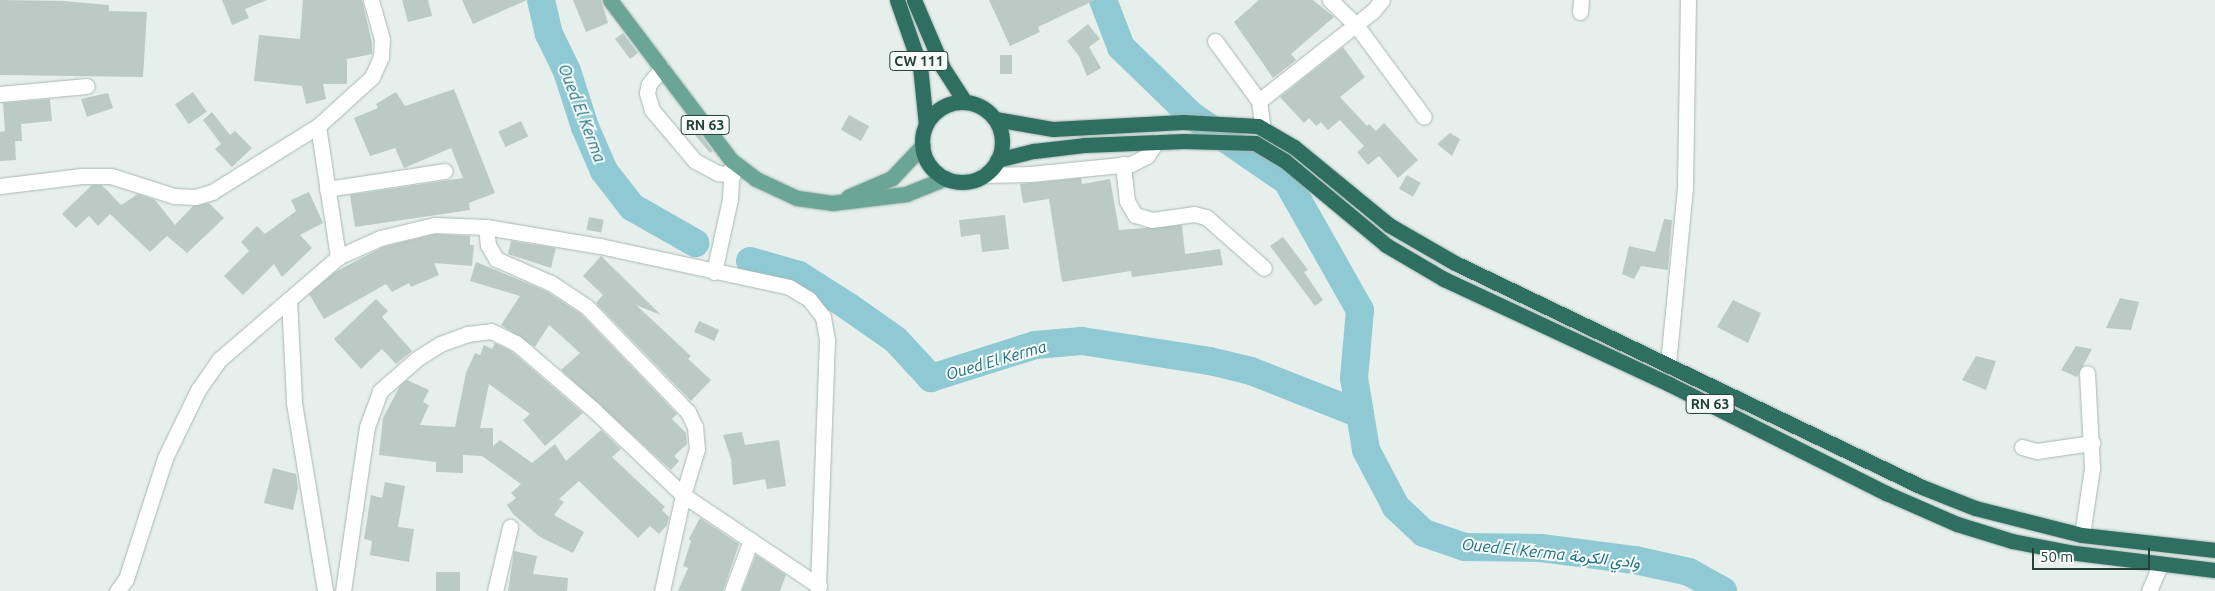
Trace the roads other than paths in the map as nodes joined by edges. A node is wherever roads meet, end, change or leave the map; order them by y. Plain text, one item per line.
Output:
1 (371, 0) edge
2 (610, 0) edge
3 (897, 0) edge
4 (914, 0) edge
5 (1330, 0) edge
6 (1382, 0) edge
7 (1688, 0) edge
8 (1356, 25) junction
9 (1215, 40) dead end
10 (662, 68) junction
11 (87, 86) dead end
12 (0, 94) edge
13 (1259, 101) junction
14 (965, 102) junction
15 (1424, 117) dead end
16 (995, 119) junction
17 (926, 125) junction
18 (318, 126) junction
19 (1263, 128) junction
20 (1156, 142) junction
21 (922, 146) junction
22 (997, 160) junction
23 (1123, 164) junction
24 (732, 168) junction
25 (445, 171) dead end
26 (984, 175) junction
27 (946, 178) junction
28 (0, 186) edge
29 (327, 189) junction
30 (832, 203) junction
31 (486, 227) junction
32 (338, 257) junction
33 (1264, 268) dead end
34 (714, 272) junction
35 (289, 299) junction
36 (1668, 364) junction
37 (2087, 373) dead end
38 (2092, 443) junction
39 (2022, 447) dead end
40 (682, 496) junction
41 (510, 527) dead end
42 (2082, 535) junction
43 (751, 540) junction
44 (2215, 550) edge
45 (2160, 565) junction
46 (2215, 570) edge
47 (819, 589) edge
48 (117, 591) edge
49 (325, 591) edge
50 (343, 591) edge
51 (495, 591) edge
52 (662, 591) edge
53 (732, 591) edge
54 (2148, 591) edge

1 - 18 street
2 - 10 main road, RN 63
3 - 17 highway, CW 111
4 - 14 highway, CW 111
5 - 8 street
6 - 8 street
7 - 36 street
8 - 13 street
8 - 15 street
9 - 13 street
10 - 24 main road, RN 63
10 - 24 street
11 - 12 street
13 - 19 street
14 - 16 highway
14 - 17 highway
16 - 19 highway, RN 63
16 - 22 highway
17 - 21 highway
18 - 28 street
18 - 29 street
19 - 36 highway, RN 63
20 - 22 highway, RN 63
20 - 23 street
20 - 45 highway, RN 63
21 - 27 highway
21 - 30 main road
22 - 26 highway
23 - 26 street
23 - 33 street
24 - 30 main road, RN 63
24 - 34 street
25 - 29 street
26 - 27 highway
27 - 30 main road
29 - 32 street
31 - 32 street
31 - 34 street
31 - 40 street
32 - 35 street
34 - 47 street
35 - 48 street
35 - 49 street
36 - 42 highway, RN 63
37 - 38 street
38 - 39 street
38 - 42 street
40 - 43 street
40 - 50 street
40 - 52 street
41 - 51 street
42 - 44 highway
43 - 47 street
43 - 53 street
45 - 46 highway, RN 63
45 - 54 street

